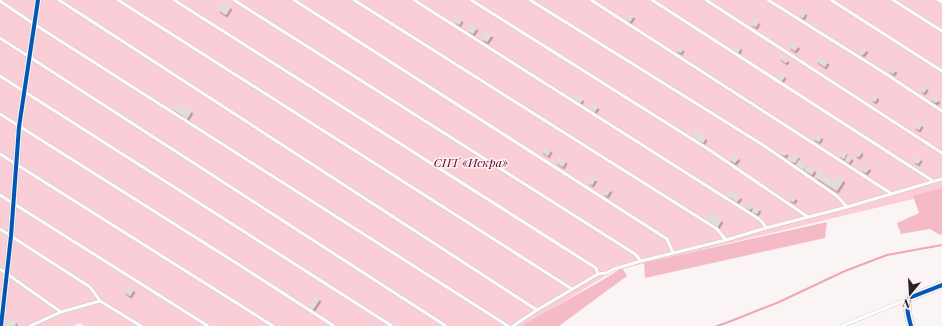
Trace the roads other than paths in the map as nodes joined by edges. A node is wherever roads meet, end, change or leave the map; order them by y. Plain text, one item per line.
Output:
1 (38, 0) edge
2 (58, 0) edge
3 (118, 0) edge
4 (174, 0) edge
5 (234, 0) edge
6 (294, 0) edge
7 (354, 0) edge
8 (414, 0) edge
9 (471, 0) edge
10 (530, 0) edge
11 (591, 0) edge
12 (652, 0) edge
13 (706, 0) edge
14 (768, 0) edge
15 (831, 0) edge
16 (893, 0) edge
17 (938, 0) edge
18 (0, 2) edge
19 (942, 2) edge
20 (34, 24) junction
21 (942, 31) edge
22 (0, 38) edge
23 (29, 57) junction
24 (942, 71) edge
25 (0, 76) edge
26 (24, 92) junction
27 (942, 111) edge
28 (0, 114) edge
29 (19, 127) junction
30 (942, 153) edge
31 (0, 154) edge
32 (16, 165) junction
33 (942, 179) edge
34 (934, 181) junction
35 (892, 194) junction
36 (0, 195) edge
37 (14, 205) junction
38 (847, 207) junction
39 (808, 217) junction
40 (766, 228) junction
41 (0, 229) edge
42 (11, 236) junction
43 (726, 240) junction
44 (673, 253) junction
45 (641, 261) junction
46 (0, 269) edge
47 (7, 273) junction
48 (598, 274) junction
49 (942, 285) edge
50 (572, 289) junction
51 (910, 298) junction
52 (100, 301) junction
53 (1, 306) edge
54 (537, 310) junction
55 (61, 312) junction
56 (1, 326) edge
57 (30, 326) edge
58 (141, 326) edge
59 (208, 326) edge
60 (273, 326) edge
61 (334, 326) edge
62 (392, 326) edge
63 (446, 326) edge
64 (508, 326) edge
65 (513, 326) edge
66 (842, 326) edge
67 (911, 326) edge

1 - 20 street
2 - 54 lane
3 - 50 lane
4 - 48 lane
5 - 45 lane
6 - 44 lane
7 - 43 lane
8 - 40 lane
9 - 39 lane
10 - 38 lane
11 - 35 lane
12 - 34 lane
13 - 30 lane
14 - 27 lane
15 - 24 lane
16 - 21 lane
17 - 19 lane
18 - 20 lane
20 - 23 street
20 - 64 lane
22 - 23 lane
23 - 26 street
23 - 63 lane
25 - 26 lane
26 - 29 street
26 - 62 lane
28 - 29 lane
29 - 32 street
29 - 61 lane
31 - 32 lane
32 - 37 street
32 - 60 lane
33 - 34 lane
34 - 35 lane
35 - 38 lane
36 - 37 lane
37 - 42 street
37 - 59 lane
38 - 39 lane
39 - 40 lane
40 - 43 lane
41 - 42 lane
42 - 47 street
42 - 52 lane
43 - 44 lane
44 - 45 lane
45 - 48 lane
46 - 47 lane
47 - 53 street
47 - 55 lane
48 - 50 lane
49 - 51 street
50 - 54 lane
51 - 66 lane
51 - 67 street
52 - 55 lane
52 - 58 lane
53 - 56 street
54 - 65 lane
55 - 57 lane

